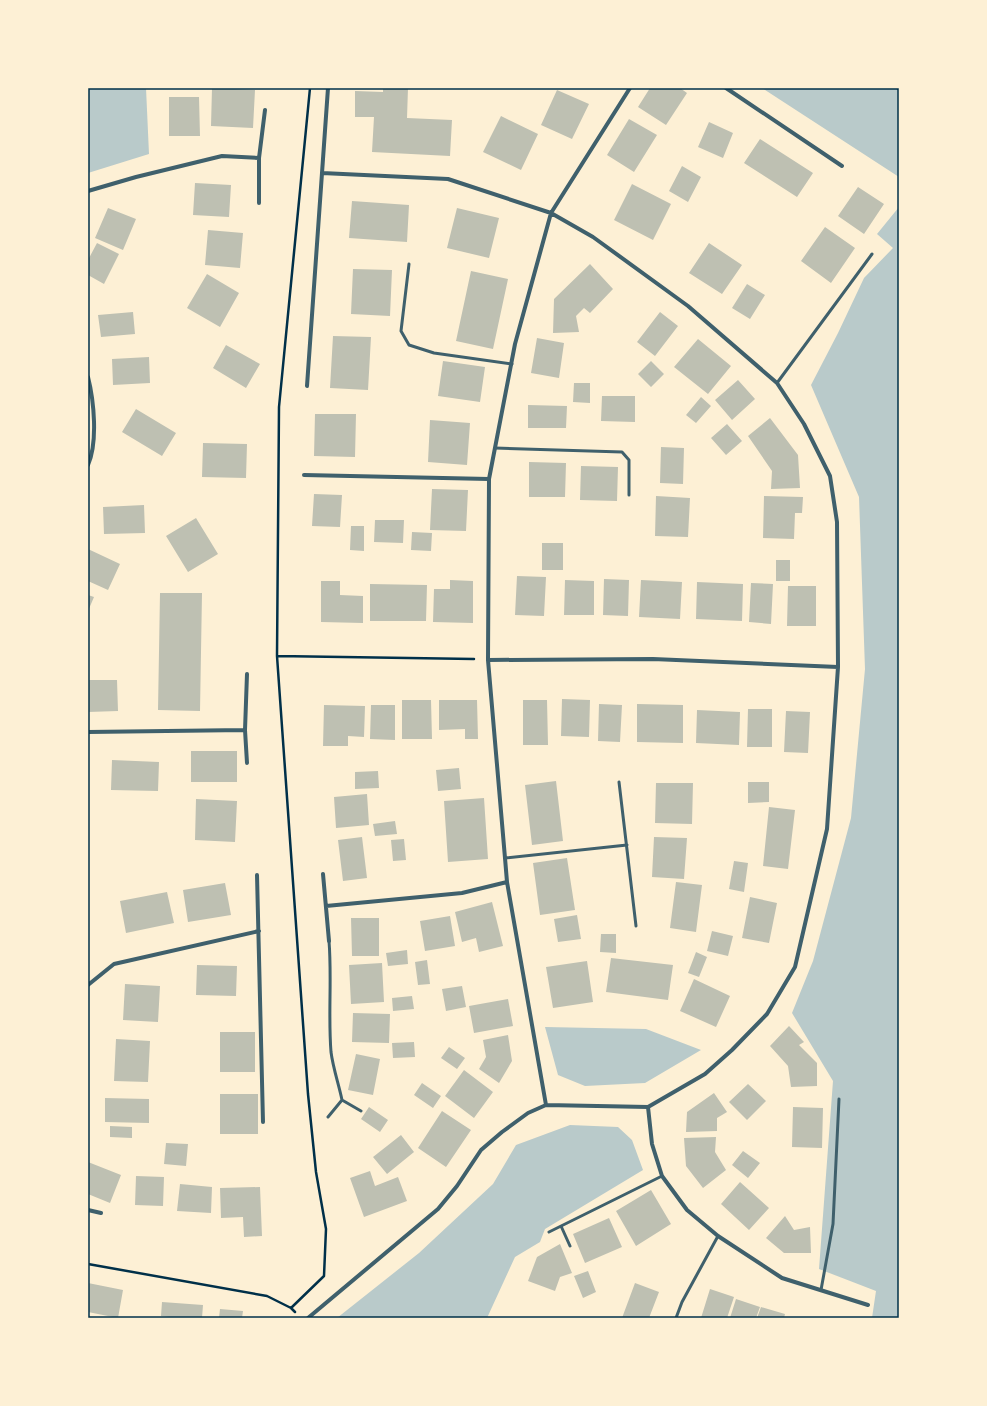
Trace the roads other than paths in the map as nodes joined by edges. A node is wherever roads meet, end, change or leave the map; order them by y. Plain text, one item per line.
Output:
1 (328, 88) edge
2 (630, 88) edge
3 (726, 88) edge
4 (265, 110) dead end
5 (259, 158) junction
6 (842, 166) dead end
7 (322, 173) junction
8 (88, 191) edge
9 (259, 203) dead end
10 (550, 213) junction
11 (872, 254) dead end
12 (409, 264) dead end
13 (512, 364) junction
14 (88, 377) edge
15 (777, 383) junction
16 (307, 386) dead end
17 (495, 448) junction
18 (88, 465) edge
19 (304, 474) dead end
20 (489, 479) junction
21 (628, 495) dead end
22 (488, 660) junction
23 (838, 667) junction
24 (247, 674) dead end
25 (245, 730) junction
26 (88, 732) edge
27 (247, 763) dead end
28 (619, 782) dead end
29 (627, 845) junction
30 (505, 858) junction
31 (257, 874) dead end
32 (323, 874) dead end
33 (507, 882) junction
34 (326, 906) junction
35 (636, 926) dead end
36 (259, 931) junction
37 (329, 941) joint
38 (88, 985) edge
39 (839, 1099) dead end
40 (342, 1100) junction
41 (546, 1105) junction
42 (648, 1107) junction
43 (361, 1111) dead end
44 (328, 1117) dead end
45 (263, 1122) dead end
46 (662, 1176) junction
47 (88, 1210) edge
48 (101, 1213) dead end
49 (561, 1226) junction
50 (549, 1232) dead end
51 (718, 1236) junction
52 (570, 1246) dead end
53 (821, 1290) junction
54 (868, 1305) dead end
55 (308, 1318) edge
56 (676, 1318) edge

1 - 7 street
2 - 10 street
3 - 6 street
4 - 5 street
5 - 8 street
5 - 9 street
7 - 10 street
7 - 16 street
10 - 13 street
10 - 15 street
11 - 15 lane
12 - 13 lane
13 - 17 street
14 - 18 street
15 - 23 street
17 - 20 street
17 - 21 lane
19 - 20 street
20 - 22 street
22 - 23 street
22 - 30 street
23 - 42 street
24 - 25 street
25 - 26 street
25 - 27 street
28 - 29 lane
29 - 30 lane
29 - 35 lane
30 - 33 street
31 - 36 street
32 - 34 street
33 - 34 street
33 - 41 street
34 - 37 street
36 - 38 street
36 - 45 street
37 - 40 lane
39 - 53 lane
40 - 43 lane
40 - 44 lane
41 - 42 street
41 - 55 street
42 - 46 street
46 - 49 lane
46 - 51 street
47 - 48 street
49 - 50 lane
49 - 52 lane
51 - 53 street
51 - 56 lane
53 - 54 street

